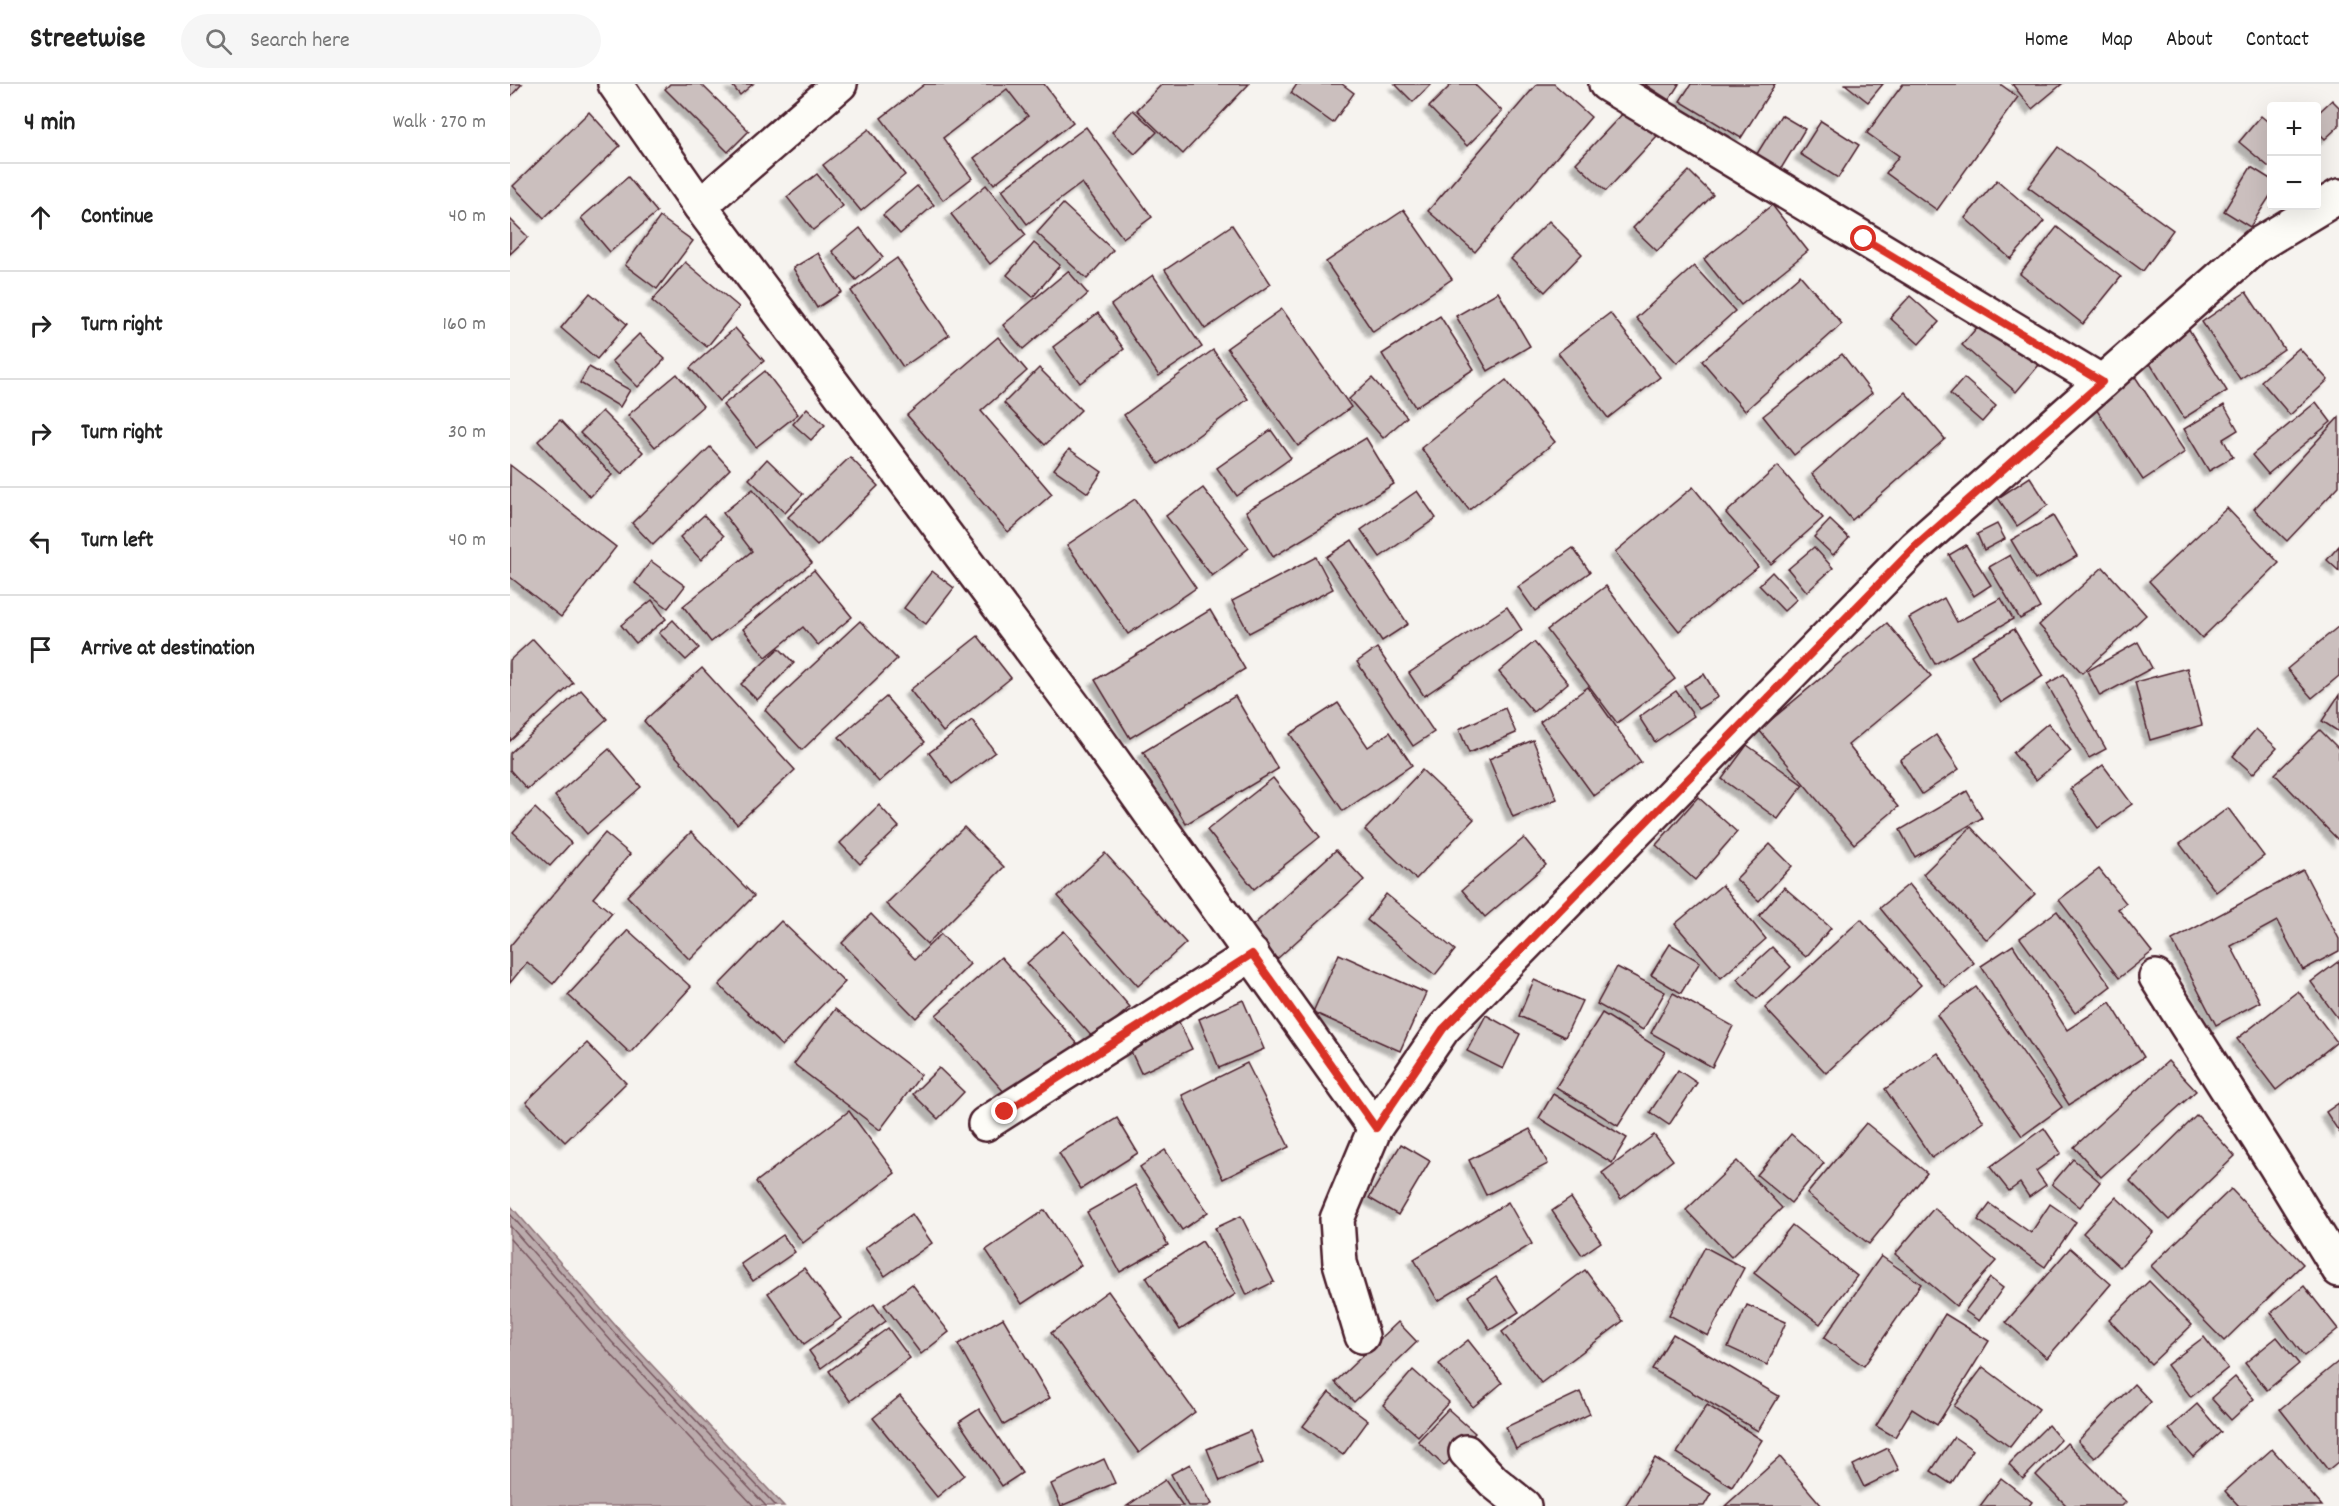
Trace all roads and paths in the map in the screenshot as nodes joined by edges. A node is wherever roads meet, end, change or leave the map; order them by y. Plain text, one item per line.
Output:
1 (615, 84) edge
2 (840, 84) edge
3 (1606, 84) edge
4 (2339, 196) edge
5 (700, 206) junction
6 (2102, 382) junction
7 (1252, 954) junction
8 (2156, 977) dead end
9 (986, 1124) dead end
10 (1376, 1128) junction
11 (2339, 1270) edge
12 (1362, 1336) dead end
13 (1466, 1452) dead end
14 (1524, 1506) edge

1 - 5 street
2 - 5 street
3 - 6 street
4 - 6 street
5 - 7 street
6 - 10 street
7 - 9 street
7 - 10 street
8 - 11 street
10 - 12 street
13 - 14 street

